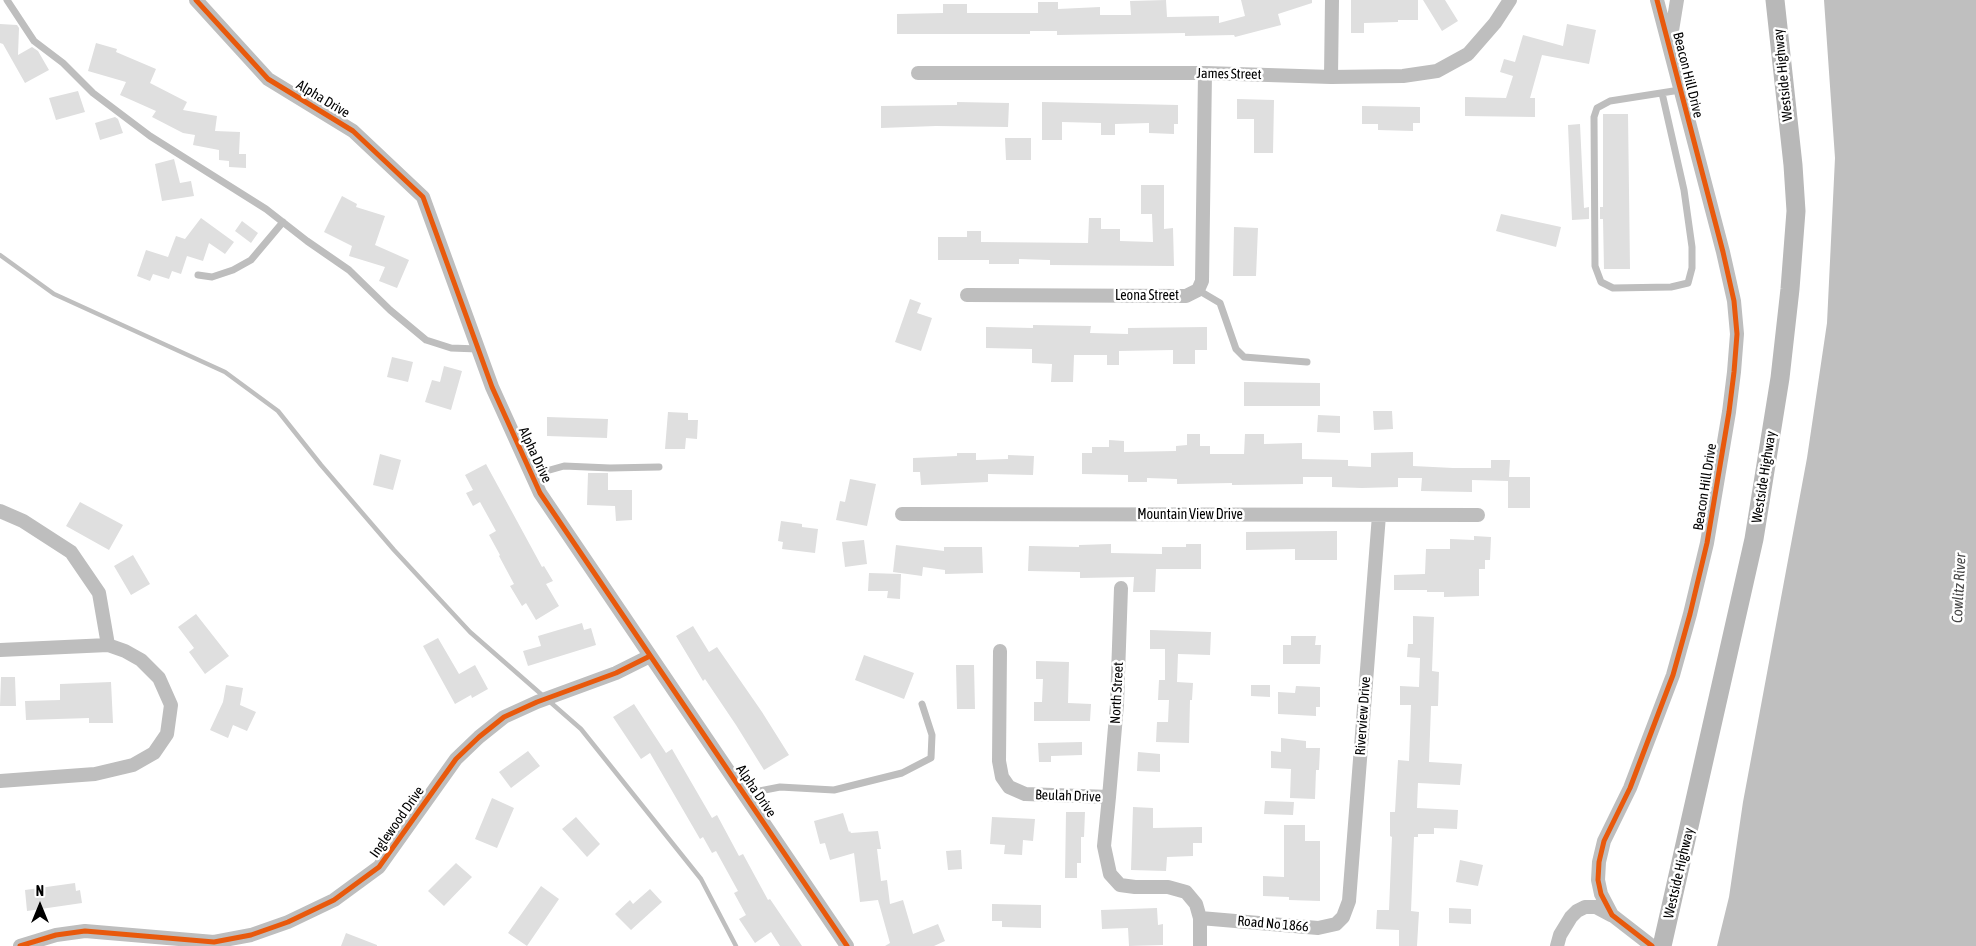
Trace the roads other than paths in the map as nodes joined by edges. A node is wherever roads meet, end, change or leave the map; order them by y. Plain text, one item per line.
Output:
1 (7, 0) edge
2 (196, 0) edge
3 (1332, 0) edge
4 (1510, 0) edge
5 (1657, 0) edge
6 (1677, 0) edge
7 (1775, 0) edge
8 (1669, 49) junction
9 (918, 73) dead end
10 (1205, 73) junction
11 (1331, 77) junction
12 (1680, 90) junction
13 (1662, 92) junction
14 (284, 222) junction
15 (198, 275) dead end
16 (1198, 290) junction
17 (967, 295) dead end
18 (478, 349) junction
19 (1307, 362) dead end
20 (659, 467) dead end
21 (532, 475) junction
22 (0, 512) edge
23 (902, 514) dead end
24 (1379, 515) junction
25 (1478, 515) dead end
26 (1121, 588) dead end
27 (108, 645) junction
28 (0, 650) edge
29 (1000, 651) dead end
30 (650, 656) junction
31 (922, 704) dead end
32 (0, 781) edge
33 (744, 794) junction
34 (1108, 797) junction
35 (1612, 915) junction
36 (1343, 917) joint
37 (1200, 918) junction
38 (217, 944) edge
39 (20, 946) edge
40 (847, 946) edge
41 (1200, 946) edge
42 (1557, 946) edge
43 (1652, 946) edge
44 (1662, 946) edge

1 - 14 lane
2 - 18 street, Alpha Drive
3 - 11 street
4 - 11 street, James Street
5 - 8 street, Beacon Hill Drive
6 - 8 street
7 - 44 main road, Westside Highway
8 - 12 street, Beacon Hill Drive
9 - 10 street, James Street
10 - 11 street, James Street
10 - 16 street, Leona Street
12 - 13 lane
12 - 35 street, Beacon Hill Drive
13 - 13 lane
14 - 15 lane
14 - 18 lane
16 - 17 street, Leona Street
16 - 19 lane
18 - 21 street, Alpha Drive
20 - 21 lane
21 - 30 street, Alpha Drive
22 - 27 street
23 - 24 street, Mountain View Drive
24 - 25 street, Mountain View Drive
24 - 36 street, Riverview Drive
26 - 34 street, North Street
27 - 28 street
27 - 32 street
29 - 34 street, Beulah Drive
30 - 33 street, Alpha Drive
30 - 38 street, Inglewood Drive
31 - 33 lane
33 - 40 street, Alpha Drive
34 - 37 street, Beulah Drive
35 - 42 street
35 - 43 street, Beacon Hill Drive
36 - 37 street, Road No 1866
37 - 41 street, Beulah Drive
38 - 39 street, Inglewood Drive

